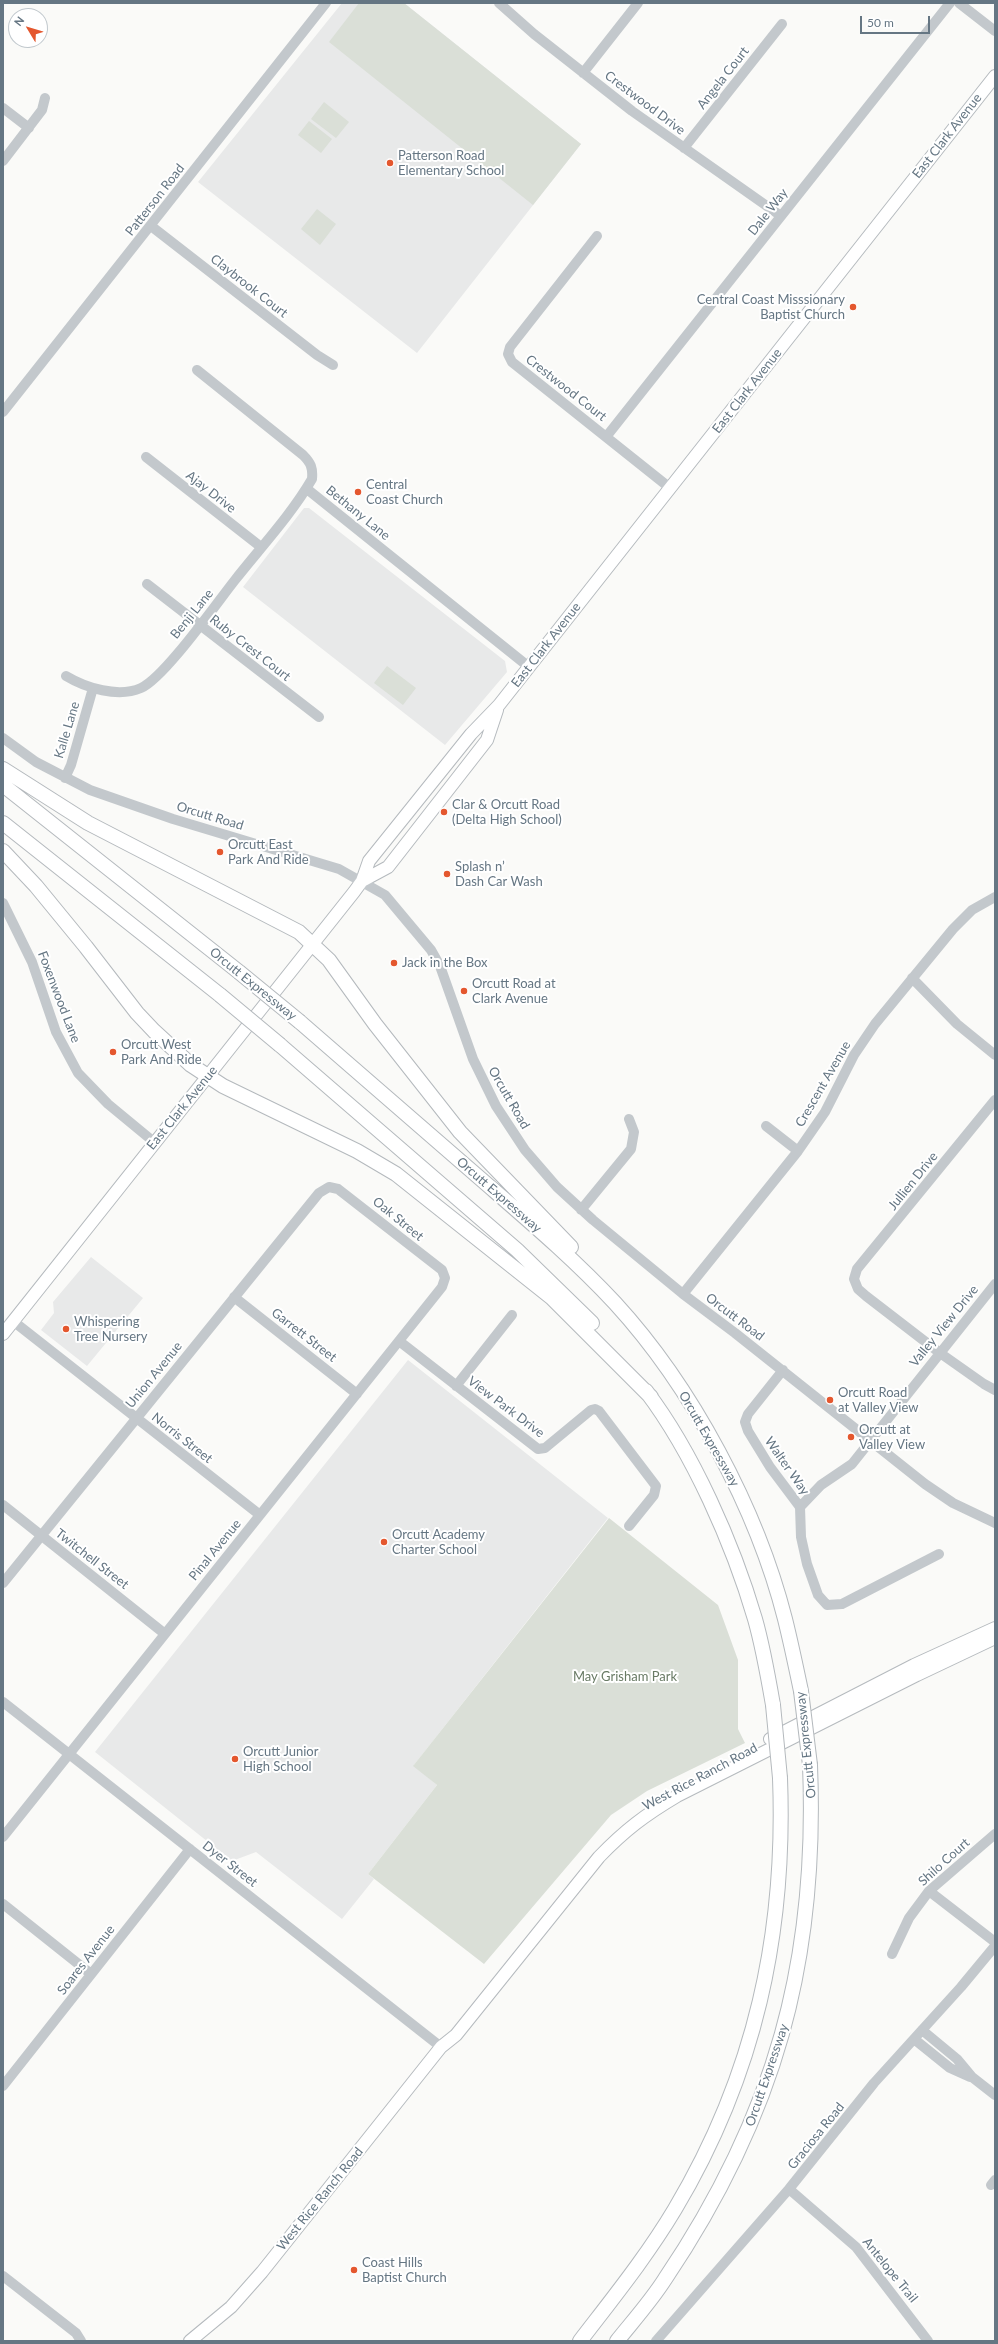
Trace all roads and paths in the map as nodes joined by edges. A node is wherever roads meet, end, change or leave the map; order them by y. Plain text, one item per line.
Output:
1 (326, 3) edge
2 (499, 3) edge
3 (638, 3) edge
4 (950, 3) edge
5 (959, 3) edge
6 (782, 24) dead end
7 (995, 31) edge
8 (583, 73) junction
9 (995, 76) edge
10 (46, 98) dead end
11 (3, 108) edge
12 (29, 128) junction
13 (684, 148) junction
14 (3, 161) edge
15 (781, 216) junction
16 (150, 226) junction
17 (597, 236) dead end
18 (333, 365) dead end
19 (197, 370) dead end
20 (3, 412) edge
21 (606, 437) junction
22 (146, 457) dead end
23 (670, 488) junction
24 (307, 489) junction
25 (261, 547) junction
26 (147, 584) dead end
27 (200, 625) junction
28 (529, 667) junction
29 (66, 676) dead end
30 (93, 688) junction
31 (499, 705) junction
32 (318, 717) dead end
33 (3, 738) edge
34 (3, 769) edge
35 (65, 778) junction
36 (3, 785) edge
37 (3, 823) edge
38 (3, 851) edge
39 (362, 881) junction
40 (995, 897) edge
41 (3, 903) edge
42 (313, 944) junction
43 (912, 978) junction
44 (995, 1055) edge
45 (207, 1077) junction
46 (995, 1100) edge
47 (628, 1119) dead end
48 (766, 1126) dead end
49 (154, 1142) junction
50 (798, 1151) junction
51 (328, 1187) joint
52 (581, 1210) junction
53 (445, 1278) joint
54 (995, 1284) edge
55 (683, 1294) junction
56 (234, 1297) junction
57 (616, 1304) junction
58 (512, 1315) dead end
59 (13, 1321) junction
60 (3, 1334) edge
61 (399, 1341) junction
62 (940, 1353) junction
63 (783, 1370) junction
64 (456, 1386) junction
65 (995, 1390) edge
66 (357, 1394) junction
67 (651, 1397) junction
68 (137, 1418) junction
69 (871, 1441) junction
70 (3, 1505) edge
71 (800, 1507) junction
72 (260, 1515) junction
73 (995, 1523) edge
74 (629, 1526) dead end
75 (42, 1536) junction
76 (939, 1554) dead end
77 (3, 1583) edge
78 (995, 1628) edge
79 (165, 1634) junction
80 (995, 1638) edge
81 (3, 1702) edge
82 (69, 1754) junction
83 (995, 1834) edge
84 (3, 1837) edge
85 (190, 1849) junction
86 (929, 1891) junction
87 (3, 1904) edge
88 (995, 1942) edge
89 (995, 1946) edge
90 (892, 1954) dead end
91 (91, 1974) junction
92 (922, 2030) junction
93 (914, 2039) junction
94 (441, 2047) junction
95 (972, 2077) junction
96 (3, 2086) edge
97 (995, 2096) edge
98 (789, 2189) junction
99 (3, 2276) edge
100 (81, 2341) edge
101 (190, 2341) edge
102 (580, 2341) edge
103 (617, 2341) edge
104 (656, 2341) edge
105 (928, 2341) edge

1 - 16 street, Patterson Road
2 - 8 street, Crestwood Drive
3 - 8 street
4 - 15 street, Dale Way
5 - 7 street
6 - 13 street, Angela Court
8 - 13 street, Crestwood Drive
9 - 23 main road, East Clark Avenue
10 - 12 street
11 - 12 street
12 - 14 street
13 - 15 street, Crestwood Drive
15 - 21 street, Dale Way
16 - 18 street, Claybrook Court
16 - 20 street, Patterson Road
17 - 21 street, Crestwood Court
19 - 24 street, Bethany Lane
21 - 23 street, Crestwood Court
22 - 25 street, Ajay Drive
23 - 28 main road, East Clark Avenue
24 - 25 street, Benji Lane
24 - 28 street, Bethany Lane
25 - 27 street, Benji Lane
26 - 27 street, Ruby Crest Court
27 - 30 street, Benji Lane
27 - 32 street, Ruby Crest Court
28 - 31 main road, East Clark Avenue
29 - 30 street, Benji Lane
30 - 35 street, Kalle Lane
31 - 39 main road, East Clark Avenue
31 - 39 main road, East Clark Avenue
33 - 35 street, Orcutt Road
34 - 42 highway
35 - 39 street, Orcutt Road
36 - 57 highway, Orcutt Expressway, bridge
37 - 67 highway, Orcutt Expressway, bridge
38 - 45 highway
39 - 42 main road, East Clark Avenue
39 - 52 street, Orcutt Road
40 - 43 street, Crescent Avenue
41 - 49 street, Foxenwood Lane
42 - 45 main road, East Clark Avenue
42 - 57 highway
43 - 44 street
43 - 50 street, Crescent Avenue
45 - 49 main road, East Clark Avenue
45 - 67 highway
46 - 62 street, Jullien Drive
47 - 52 street
48 - 50 street
49 - 59 main road, East Clark Avenue
50 - 55 street, Crescent Avenue
51 - 53 street, Oak Street
51 - 56 street, Union Avenue
52 - 55 street, Orcutt Road
53 - 61 street, Pinal Avenue
54 - 62 street, Valley View Drive
55 - 63 street, Orcutt Road
56 - 66 street, Garrett Street
56 - 68 street, Union Avenue
57 - 103 highway, Orcutt Expressway, bridge
58 - 64 street
59 - 60 main road, East Clark Avenue
59 - 68 street, Norris Street
61 - 64 street, View Park Drive
61 - 66 street, Pinal Avenue
62 - 65 street
62 - 69 street, Valley View Drive
63 - 69 street, Orcutt Road
63 - 71 street, Walter Way
64 - 74 street, View Park Drive
66 - 72 street, Pinal Avenue
67 - 102 highway, Orcutt Expressway, bridge
68 - 72 street, Norris Street
68 - 75 street, Union Avenue
69 - 71 street, Valley View Drive
69 - 73 street, Orcutt Road
70 - 75 street, Twitchell Street
71 - 76 street, Walter Way
72 - 79 street, Pinal Avenue
75 - 77 street, Union Avenue
75 - 79 street, Twitchell Street
78 - 94 main road, West Rice Ranch Road
79 - 82 street, Pinal Avenue
80 - 94 main road, West Rice Ranch Road
81 - 82 street, Dyer Street
82 - 84 street, Pinal Avenue
82 - 85 street, Dyer Street
83 - 86 street, Shilo Court
85 - 91 street, Soares Avenue
85 - 94 street, Dyer Street
86 - 88 street
86 - 90 street, Shilo Court
87 - 91 street
89 - 92 street, Graciosa Road
91 - 96 street, Soares Avenue
92 - 93 street, Graciosa Road
92 - 95 street
93 - 95 street
93 - 98 street, Graciosa Road
94 - 101 main road, West Rice Ranch Road
95 - 97 street
98 - 104 street, Graciosa Road
98 - 105 street, Antelope Trail
99 - 100 street

